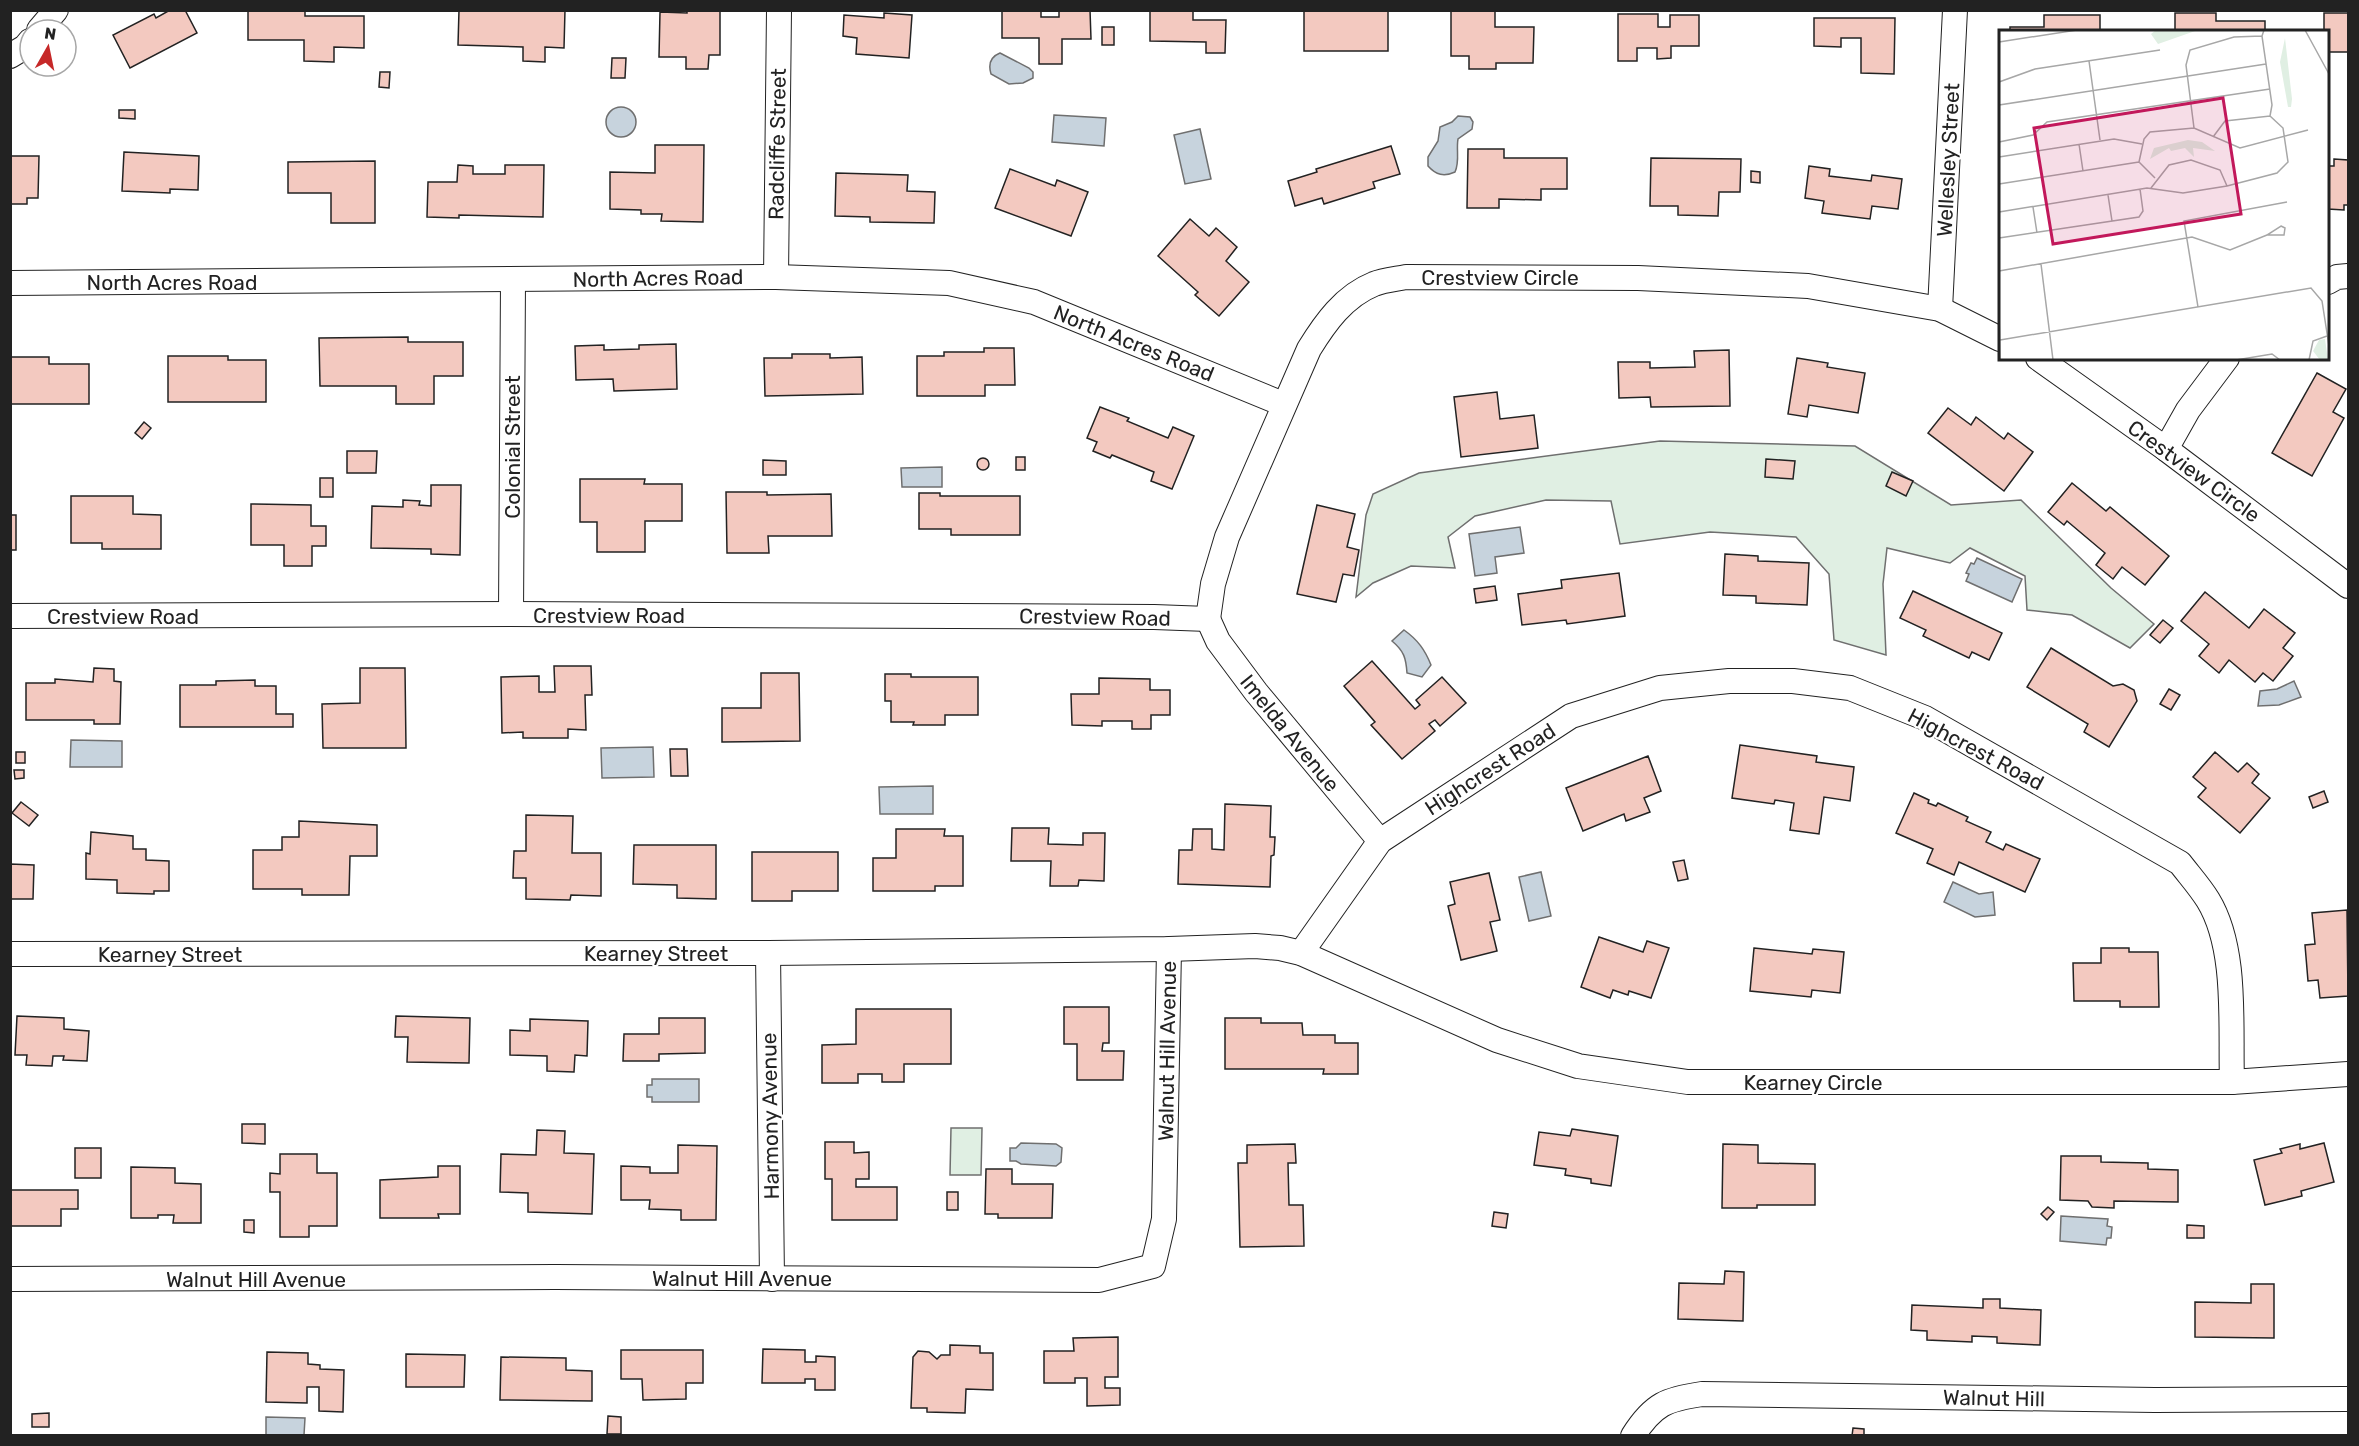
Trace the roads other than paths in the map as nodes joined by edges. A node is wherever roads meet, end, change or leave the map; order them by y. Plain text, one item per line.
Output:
1 (779, 10) edge
2 (1955, 10) edge
3 (2349, 276) edge
4 (776, 277) junction
5 (513, 280) junction
6 (2329, 281) edge
7 (10, 283) edge
8 (1940, 309) junction
9 (1999, 338) edge
10 (2041, 360) edge
11 (2226, 360) edge
12 (1284, 404) junction
13 (2166, 449) junction
14 (2349, 586) edge
15 (512, 614) junction
16 (10, 616) edge
17 (1208, 619) junction
18 (1380, 841) junction
19 (1169, 949) junction
20 (768, 953) junction
21 (1301, 953) junction
22 (10, 954) edge
23 (2349, 1074) edge
24 (2232, 1082) junction
25 (10, 1279) edge
26 (772, 1279) junction
27 (2349, 1399) edge
28 (1639, 1426) edge

1 - 4 street, Radcliffe Street
2 - 8 street, Wellesley Street
3 - 6 street
4 - 5 street, North Acres Road
4 - 12 street, North Acres Road
5 - 7 street, North Acres Road
5 - 15 street, Colonial Street
8 - 9 street, Crestview Circle
8 - 12 street, Crestview Circle
10 - 13 street, Crestview Circle
11 - 13 street
12 - 17 street, Crestview Circle
13 - 14 street, Crestview Circle
15 - 16 street, Crestview Road
15 - 17 street, Crestview Road
17 - 18 street, Imelda Avenue
18 - 21 street, Highcrest Road
18 - 24 street, Highcrest Road
19 - 20 street, Kearney Street
19 - 21 street, Kearney Street
19 - 26 street, Walnut Hill Avenue
20 - 22 street, Kearney Street
20 - 26 street, Harmony Avenue
21 - 24 street, Kearney Circle
23 - 24 street, Kearney Circle
25 - 26 street, Walnut Hill Avenue
27 - 28 street, Walnut Hill

